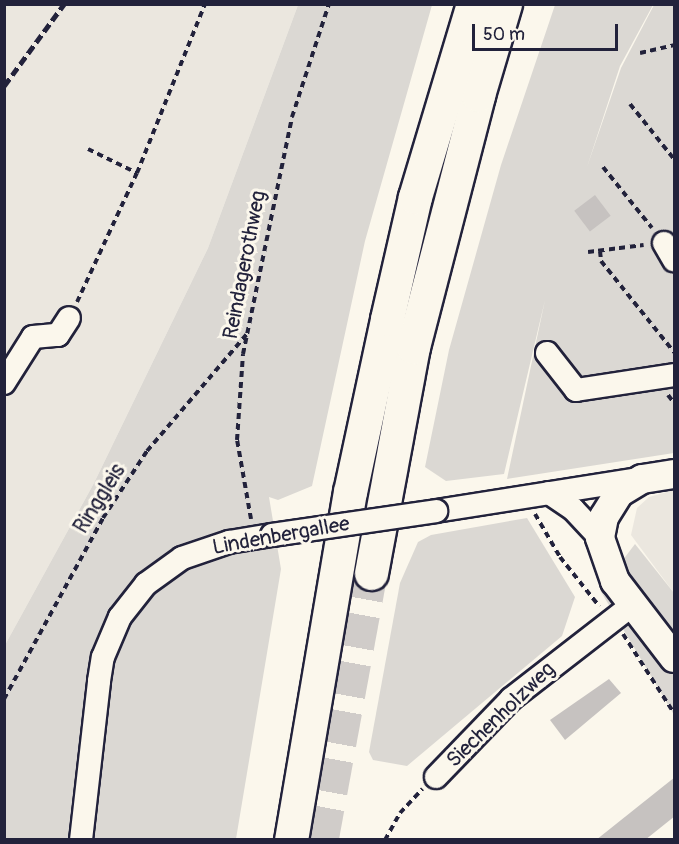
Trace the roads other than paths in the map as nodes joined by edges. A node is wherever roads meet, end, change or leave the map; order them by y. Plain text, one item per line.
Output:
1 (454, 4) edge
2 (473, 4) edge
3 (505, 4) edge
4 (524, 4) edge
5 (478, 95) junction
6 (415, 197) junction
7 (69, 318) road end
8 (547, 353) dead end
9 (675, 375) edge
10 (4, 383) edge
11 (675, 474) edge
12 (642, 479) junction
13 (549, 493) junction
14 (600, 538) junction
15 (371, 573) tunnel mouth
16 (632, 605) junction
17 (675, 658) edge
18 (436, 777) road end
19 (81, 840) edge
20 (291, 840) edge

1 - 6 highway
2 - 6 highway
3 - 5 highway
4 - 5 highway
5 - 15 highway
6 - 20 highway
7 - 10 street
8 - 9 street
11 - 12 main road
12 - 13 street, Lindenbergallee
12 - 14 main road
13 - 14 street
13 - 19 street, Lindenbergallee, bridge
14 - 16 main road
16 - 17 main road
16 - 18 street, Siechenholzweg

